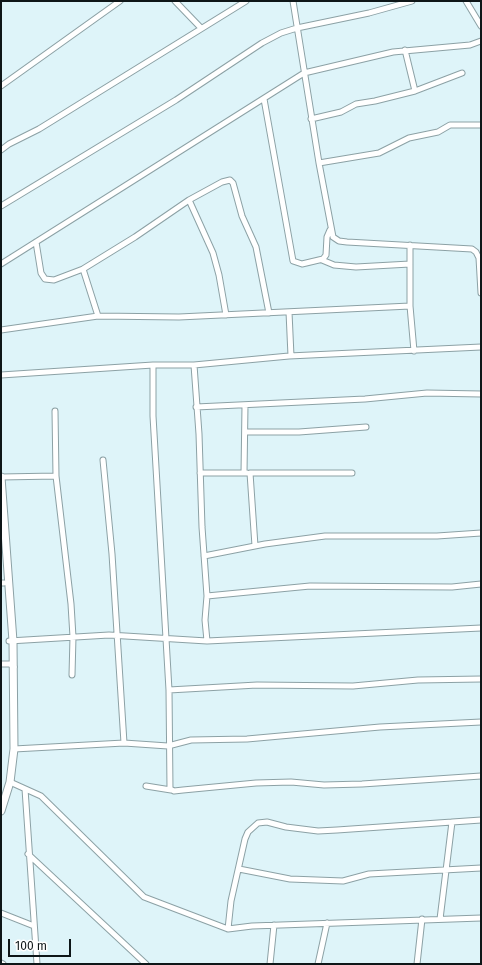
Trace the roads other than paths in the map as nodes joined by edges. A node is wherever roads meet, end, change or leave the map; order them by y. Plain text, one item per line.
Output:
1 (120, 1) edge
2 (175, 1) edge
3 (246, 1) edge
4 (293, 1) edge
5 (412, 1) edge
6 (466, 1) edge
7 (237, 3) edge
8 (481, 26) edge
9 (201, 28) junction
10 (297, 28) junction
11 (481, 41) edge
12 (406, 50) junction
13 (304, 73) junction
14 (462, 73) dead end
15 (1, 86) edge
16 (415, 90) junction
17 (264, 99) junction
18 (311, 120) junction
19 (481, 125) edge
20 (1, 150) edge
21 (319, 163) junction
22 (189, 200) junction
23 (1, 206) edge
24 (330, 230) junction
25 (36, 242) junction
26 (410, 245) junction
27 (322, 260) junction
28 (1, 264) edge
29 (410, 264) junction
30 (83, 269) junction
31 (481, 293) edge
32 (410, 306) junction
33 (289, 312) junction
34 (269, 313) junction
35 (226, 315) junction
36 (98, 316) junction
37 (1, 330) edge
38 (481, 347) edge
39 (414, 351) junction
40 (291, 356) junction
41 (153, 365) junction
42 (194, 365) junction
43 (1, 375) edge
44 (481, 394) edge
45 (245, 406) junction
46 (196, 407) junction
47 (55, 410) dead end
48 (366, 427) dead end
49 (245, 432) junction
50 (103, 460) dead end
51 (247, 473) junction
52 (352, 473) dead end
53 (200, 474) junction
54 (56, 476) junction
55 (1, 477) edge
56 (1, 529) edge
57 (481, 533) edge
58 (255, 546) junction
59 (204, 556) junction
60 (3, 583) edge
61 (481, 584) edge
62 (207, 596) junction
63 (481, 628) edge
64 (116, 635) junction
65 (73, 637) junction
66 (166, 639) junction
67 (11, 641) junction
68 (207, 641) junction
69 (1, 664) edge
70 (12, 665) junction
71 (72, 675) dead end
72 (481, 679) edge
73 (168, 690) junction
74 (481, 722) edge
75 (124, 743) junction
76 (168, 746) junction
77 (14, 749) junction
78 (481, 776) edge
79 (10, 782) junction
80 (146, 786) dead end
81 (25, 789) junction
82 (171, 790) junction
83 (1, 798) edge
84 (1, 809) edge
85 (481, 820) edge
86 (452, 822) junction
87 (28, 854) junction
88 (481, 868) edge
89 (239, 869) junction
90 (445, 870) junction
91 (1, 913) edge
92 (481, 918) edge
93 (422, 919) junction
94 (440, 919) junction
95 (328, 923) junction
96 (274, 925) junction
97 (34, 926) junction
98 (228, 929) junction
99 (38, 964) edge
100 (146, 964) edge
101 (270, 964) edge
102 (318, 964) edge
103 (417, 964) edge

1 - 15 street
2 - 9 street
3 - 7 street
4 - 10 street
5 - 10 street
6 - 8 street
7 - 9 street
9 - 20 street
10 - 13 street
10 - 23 street
11 - 12 street
12 - 13 street
12 - 16 street
13 - 17 street
13 - 18 street
14 - 16 street
16 - 18 street
17 - 25 street
17 - 27 street
18 - 21 street
19 - 21 street
21 - 24 street
22 - 30 street
22 - 34 street
22 - 35 street
24 - 26 street
24 - 27 street
25 - 28 street
25 - 30 street
26 - 29 street
26 - 31 street
27 - 29 street
29 - 32 street
30 - 36 street
32 - 33 street
32 - 39 street
33 - 34 street
33 - 40 street
34 - 35 street
35 - 36 street
36 - 37 street
38 - 39 street
39 - 40 street
40 - 42 street
41 - 42 street
41 - 43 street
41 - 66 street
42 - 46 street
44 - 45 street
45 - 46 street
45 - 49 street
46 - 53 street
47 - 54 street
48 - 49 street
49 - 51 street
50 - 64 street
51 - 52 street
51 - 53 street
51 - 58 street
53 - 59 street
54 - 55 street
54 - 65 street
55 - 67 main road
56 - 60 main road
57 - 58 street
58 - 59 street
59 - 62 street
60 - 67 main road
61 - 62 street
62 - 68 street
63 - 68 street
64 - 65 street
64 - 66 street
64 - 75 street
65 - 67 street
65 - 71 street
66 - 68 street
66 - 73 street
67 - 70 main road
69 - 70 street
70 - 77 main road
70 - 83 main road
72 - 73 street
73 - 76 street
74 - 76 street
75 - 76 street
75 - 77 street
76 - 82 street
77 - 79 main road
78 - 82 street
79 - 81 street
79 - 84 main road
80 - 82 street
81 - 87 street
81 - 98 street
85 - 86 street
86 - 89 street
86 - 90 street
87 - 97 street
87 - 100 street
88 - 90 street
89 - 90 street
89 - 98 street
90 - 94 street
91 - 97 street
92 - 94 street
93 - 94 street
93 - 95 street
93 - 103 street
95 - 96 street
95 - 102 street
96 - 98 street
96 - 101 street
97 - 99 street

